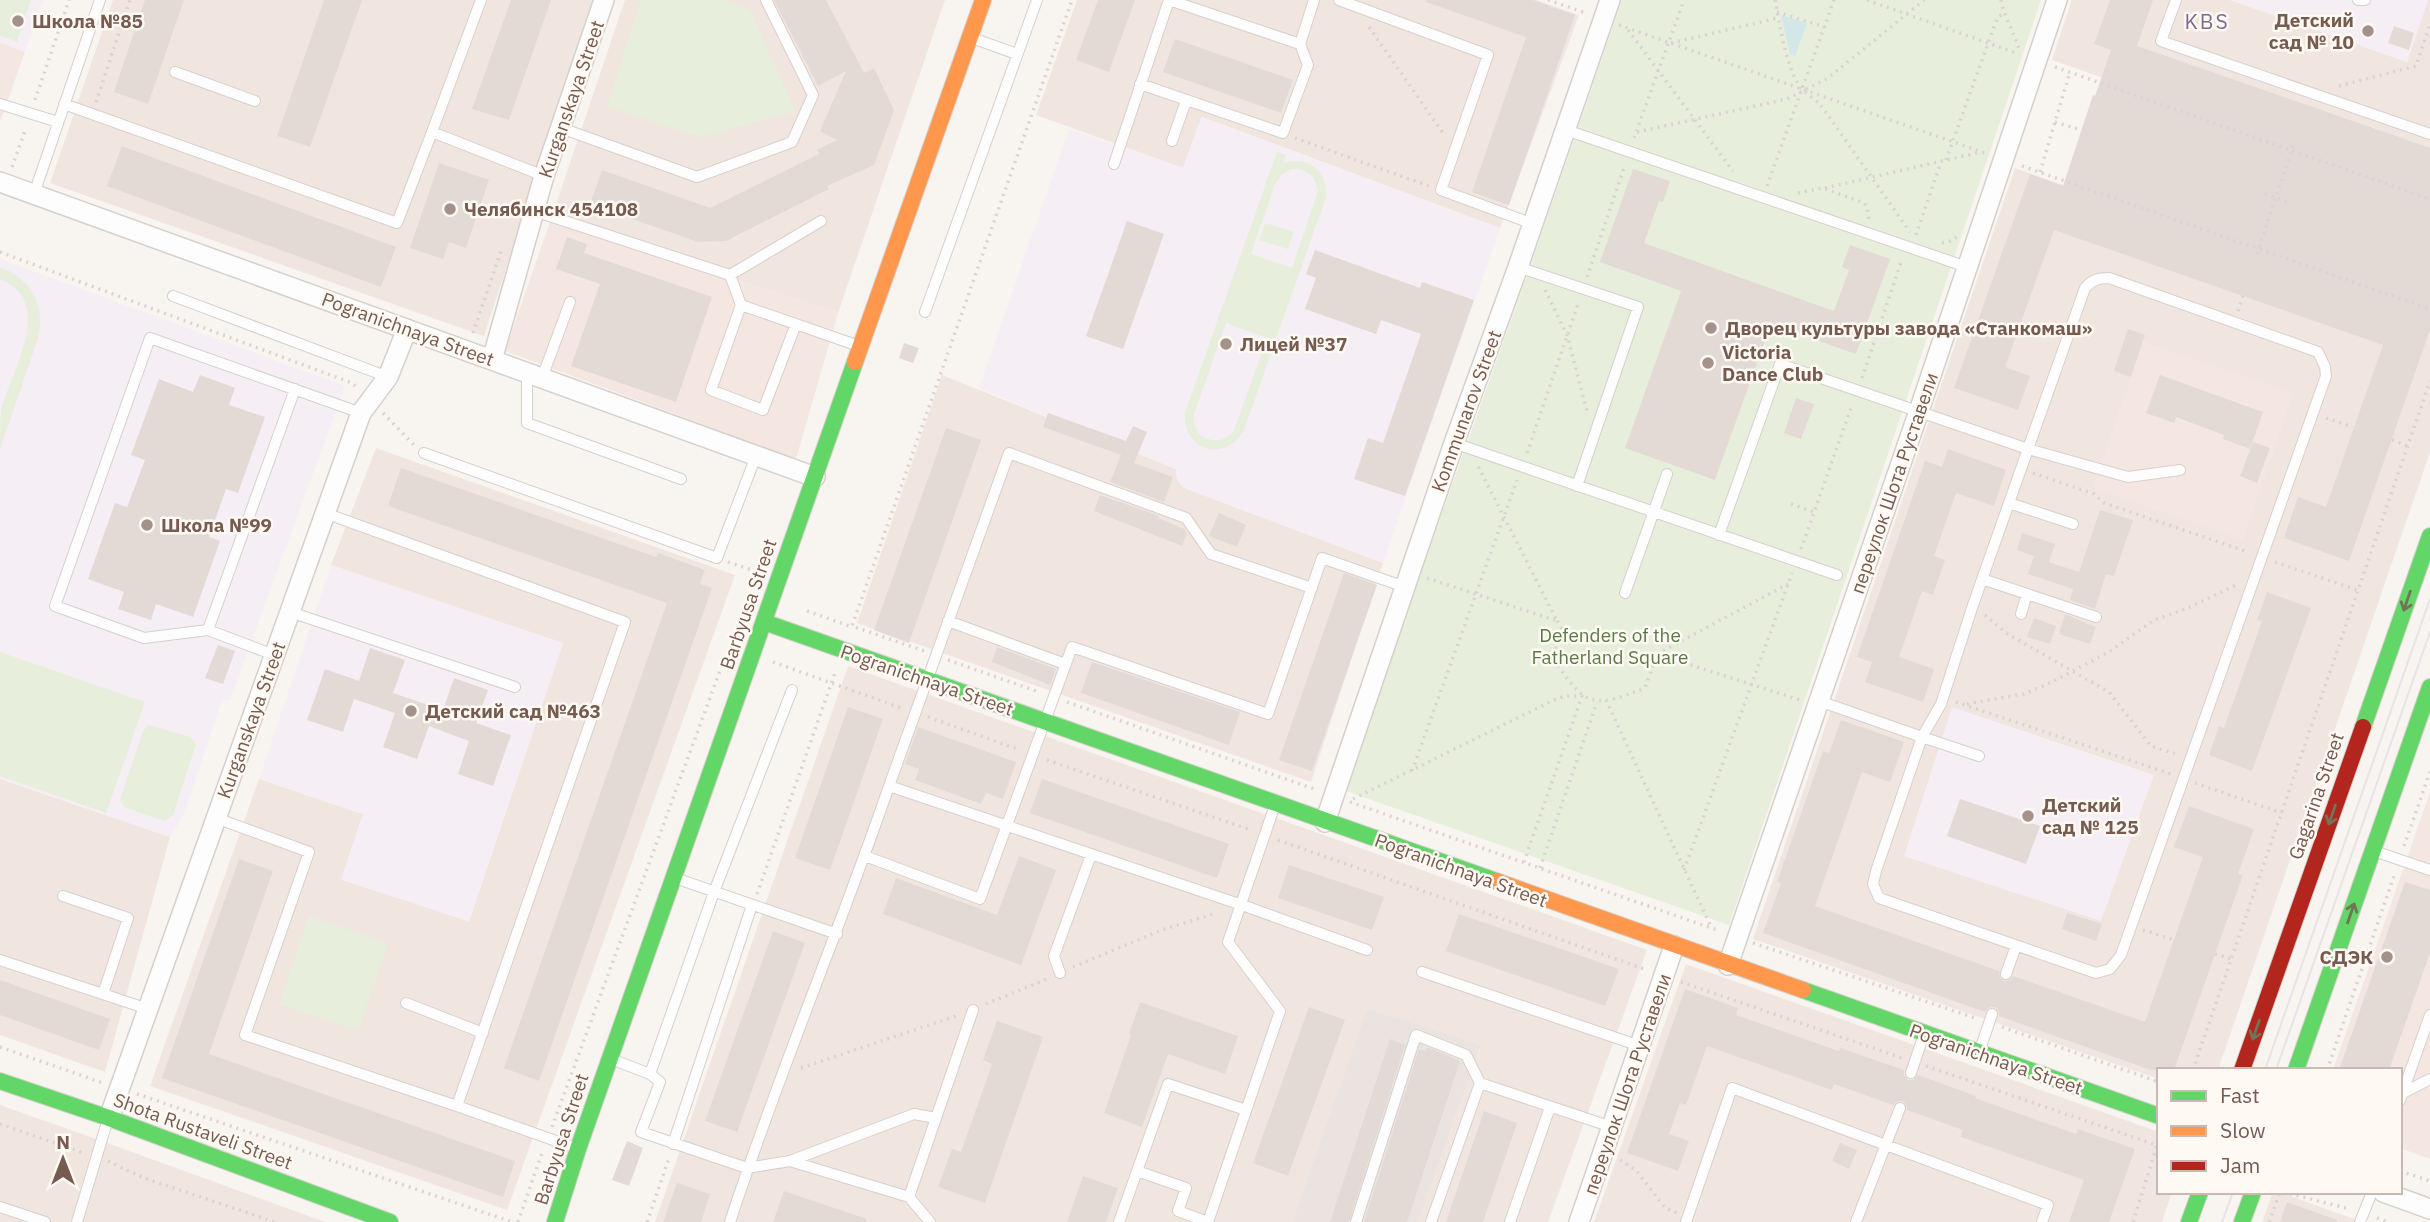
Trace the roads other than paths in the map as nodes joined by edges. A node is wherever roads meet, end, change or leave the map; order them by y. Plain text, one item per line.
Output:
1 (100, 0) edge
2 (481, 0) edge
3 (604, 0) edge
4 (766, 0) edge
5 (984, 0) edge
6 (1037, 0) edge
7 (1169, 0) edge
8 (1314, 0) edge
9 (1339, 0) edge
10 (1609, 0) edge
11 (2057, 0) edge
12 (2176, 0) edge
13 (2358, 0) edge
14 (2365, 0) edge
15 (970, 37) junction
16 (1300, 44) junction
17 (1017, 54) junction
18 (175, 72) dead end
19 (1140, 84) junction
20 (255, 101) dead end
21 (1186, 101) junction
22 (0, 104) edge
23 (64, 104) junction
24 (58, 122) junction
25 (561, 128) junction
26 (1566, 130) junction
27 (432, 132) junction
28 (2430, 134) edge
29 (1172, 141) dead end
30 (1114, 164) dead end
31 (5, 176) edge
32 (544, 176) junction
33 (34, 194) junction
34 (534, 211) junction
35 (821, 221) dead end
36 (1532, 224) junction
37 (1518, 267) junction
38 (1967, 267) junction
39 (730, 275) junction
40 (173, 296) dead end
41 (570, 302) dead end
42 (741, 305) junction
43 (925, 312) dead end
44 (796, 324) junction
45 (407, 329) junction
46 (862, 347) junction
47 (492, 360) junction
48 (534, 375) junction
49 (388, 377) junction
50 (295, 389) junction
51 (366, 406) junction
52 (1919, 411) junction
53 (1454, 443) junction
54 (2028, 449) junction
55 (424, 453) road end
56 (756, 456) junction
57 (2180, 470) dead end
58 (1667, 474) dead end
59 (815, 477) junction
60 (681, 479) dead end
61 (1577, 486) junction
62 (2009, 503) junction
63 (1654, 512) junction
64 (325, 513) junction
65 (2073, 524) dead end
66 (1719, 535) junction
67 (2430, 536) edge
68 (1837, 575) dead end
69 (1982, 579) junction
70 (1413, 581) junction
71 (1312, 588) junction
72 (1625, 593) dead end
73 (2027, 594) junction
74 (290, 612) junction
75 (2021, 614) dead end
76 (2096, 617) dead end
77 (948, 621) junction
78 (764, 622) junction
79 (208, 630) junction
80 (274, 655) junction
81 (1065, 664) junction
82 (927, 680) junction
83 (515, 687) dead end
84 (2430, 687) edge
85 (792, 690) dead end
86 (1809, 701) junction
87 (1044, 721) junction
88 (1922, 737) junction
89 (1979, 756) dead end
90 (889, 786) junction
91 (1276, 804) junction
92 (216, 818) junction
93 (1325, 822) junction
94 (1008, 826) junction
95 (2372, 850) junction
96 (1091, 855) junction
97 (865, 856) junction
98 (2430, 870) edge
99 (674, 877) junction
100 (715, 892) junction
101 (63, 896) dead end
102 (752, 905) junction
103 (1242, 905) junction
104 (837, 934) junction
105 (1674, 946) junction
106 (2016, 946) junction
107 (1367, 950) dead end
108 (0, 960) edge
109 (1728, 965) junction
110 (1422, 972) dead end
111 (1060, 973) road end
112 (2006, 974) dead end
113 (103, 994) junction
114 (406, 1003) dead end
115 (148, 1009) junction
116 (972, 1010) road end
117 (1992, 1014) dead end
118 (2430, 1015) edge
119 (483, 1033) junction
120 (1924, 1034) junction
121 (1640, 1046) junction
122 (1979, 1054) junction
123 (610, 1058) junction
124 (2243, 1068) edge
125 (2297, 1068) edge
126 (1911, 1073) dead end
127 (650, 1074) junction
128 (2430, 1079) edge
129 (0, 1081) edge
130 (1480, 1083) junction
131 (2402, 1096) edge
132 (457, 1106) junction
133 (1550, 1107) junction
134 (1900, 1108) dead end
135 (1246, 1111) junction
136 (2157, 1115) edge
137 (109, 1118) junction
138 (936, 1118) junction
139 (1612, 1127) junction
140 (673, 1144) junction
141 (1886, 1144) junction
142 (578, 1149) junction
143 (790, 1161) junction
144 (747, 1168) junction
145 (1137, 1171) junction
146 (2199, 1194) edge
147 (2252, 1194) edge
148 (2371, 1194) edge
149 (2389, 1194) edge
150 (909, 1197) junction
151 (0, 1207) edge
152 (2430, 1209) edge
153 (2362, 1218) edge
154 (1687, 1220) edge
155 (45, 1222) edge
156 (77, 1222) edge
157 (390, 1222) edge
158 (555, 1222) edge
159 (730, 1222) edge
160 (930, 1222) edge
161 (1119, 1222) edge
162 (1208, 1222) edge
163 (1356, 1222) edge
164 (1431, 1222) edge
165 (1510, 1222) edge
166 (1580, 1222) edge
167 (1856, 1222) edge
168 (2042, 1222) edge
169 (2189, 1222) edge
170 (2242, 1222) edge

1 - 23 lane
2 - 27 lane
3 - 25 street, Kurganskaya Street
4 - 25 lane
5 - 15 street, Barbyusa Street
6 - 17 lane
7 - 16 lane
7 - 19 lane
8 - 16 lane
9 - 36 lane
10 - 26 street, Kommunarov Street
11 - 38 street, переулок Шота Руставели
12 - 28 lane
13 - 14 lane
15 - 17 lane
15 - 46 street, Barbyusa Street
16 - 21 lane
17 - 43 lane
18 - 20 lane
19 - 21 lane
19 - 30 lane
21 - 29 lane
22 - 24 lane
23 - 24 lane
23 - 27 lane
24 - 33 lane
25 - 32 street, Kurganskaya Street
26 - 36 street, Kommunarov Street
26 - 38 lane
27 - 32 lane
31 - 33 street, Pogranichnaya Street
32 - 34 street, Kurganskaya Street
33 - 45 street, Pogranichnaya Street
34 - 39 lane
34 - 47 street, Kurganskaya Street
35 - 39 lane
36 - 37 street, Kommunarov Street
37 - 53 street, Kommunarov Street
37 - 61 lane
38 - 52 street, переулок Шота Руставели
39 - 42 lane
40 - 49 lane
41 - 48 lane
42 - 44 lane
42 - 44 lane
44 - 46 lane
45 - 47 street, Pogranichnaya Street
45 - 49 street, Kurganskaya Street
46 - 59 street, Barbyusa Street
47 - 48 street, Pogranichnaya Street
48 - 56 street, Pogranichnaya Street
48 - 60 lane
49 - 51 street, Kurganskaya Street
50 - 51 lane
50 - 79 lane
50 - 79 lane
51 - 64 street, Kurganskaya Street
52 - 54 lane
52 - 66 lane
52 - 86 street, переулок Шота Руставели
53 - 61 lane
53 - 70 street, Kommunarov Street
54 - 57 lane
54 - 62 lane
54 - 106 lane
55 - 56 lane
56 - 59 street, Pogranichnaya Street
58 - 63 lane
59 - 78 street, Barbyusa Street
61 - 63 lane
62 - 65 lane
62 - 69 lane
63 - 66 lane
63 - 72 lane
64 - 74 street, Kurganskaya Street
64 - 119 lane
66 - 68 lane
67 -> 124 street, Gagarina Street
69 - 73 lane
69 - 88 lane
70 - 71 lane
70 - 93 street, Kommunarov Street
71 - 77 lane
71 - 81 lane
73 - 75 lane
73 - 76 lane
74 - 80 street, Kurganskaya Street
74 - 83 lane
77 - 81 lane
77 - 82 lane
78 - 82 street, Pogranichnaya Street
78 - 99 street, Barbyusa Street
79 - 80 lane
80 - 92 street, Kurganskaya Street
81 - 87 lane
82 - 87 street, Pogranichnaya Street
82 - 90 lane
84 - 95 street
85 - 100 lane
86 - 88 lane
86 - 109 street, переулок Шота Руставели
87 - 91 street, Pogranichnaya Street
87 - 94 lane
88 - 89 lane
88 - 106 lane
90 - 94 lane
90 - 97 lane
91 - 93 street, Pogranichnaya Street
91 - 103 lane
92 - 115 street, Kurganskaya Street
92 - 132 lane
93 - 105 street, Pogranichnaya Street
94 - 96 lane
94 - 97 lane
95 - 98 lane
125 -> 95 street
96 - 103 lane
96 - 111 lane
97 - 104 lane
99 - 100 lane
99 - 123 street, Barbyusa Street
100 - 102 lane
100 - 127 lane
101 - 113 lane
102 - 104 lane
102 - 140 lane
103 - 107 lane
103 - 135 lane
104 - 144 lane
105 - 109 street, Pogranichnaya Street
105 - 121 street, переулок Шота Руставели
106 - 112 lane
108 - 113 lane
109 - 120 street, Pogranichnaya Street
110 - 121 lane
113 - 115 lane
114 - 119 lane
115 - 137 street, Kurganskaya Street
116 - 138 lane
117 - 122 lane
118 - 131 lane
119 - 132 lane
120 - 122 street, Pogranichnaya Street
120 - 126 lane
121 - 139 street, переулок Шота Руставели
122 - 136 street, Pogranichnaya Street
123 - 127 lane
123 - 142 street, Barbyusa Street
127 - 140 lane
128 - 131 lane
129 - 137 street, Shota Rustaveli Street
130 - 133 lane
130 - 163 lane
130 - 164 lane
132 - 142 lane
133 - 139 lane
133 - 165 lane
134 - 141 lane
135 - 145 lane
135 - 162 lane
137 - 156 lane
137 - 157 street, Shota Rustaveli Street
138 - 143 lane
138 - 150 lane
139 - 166 street, переулок Шота Руставели
140 - 144 lane
141 - 154 lane
141 - 167 lane
141 - 168 lane
142 - 158 street, Barbyusa Street
143 - 144 lane
143 - 150 lane
144 - 159 lane
145 - 161 lane
145 - 162 lane
146 - 169 street
147 - 170 street
148 - 153 lane
149 - 152 street
150 - 160 lane
151 - 155 lane

